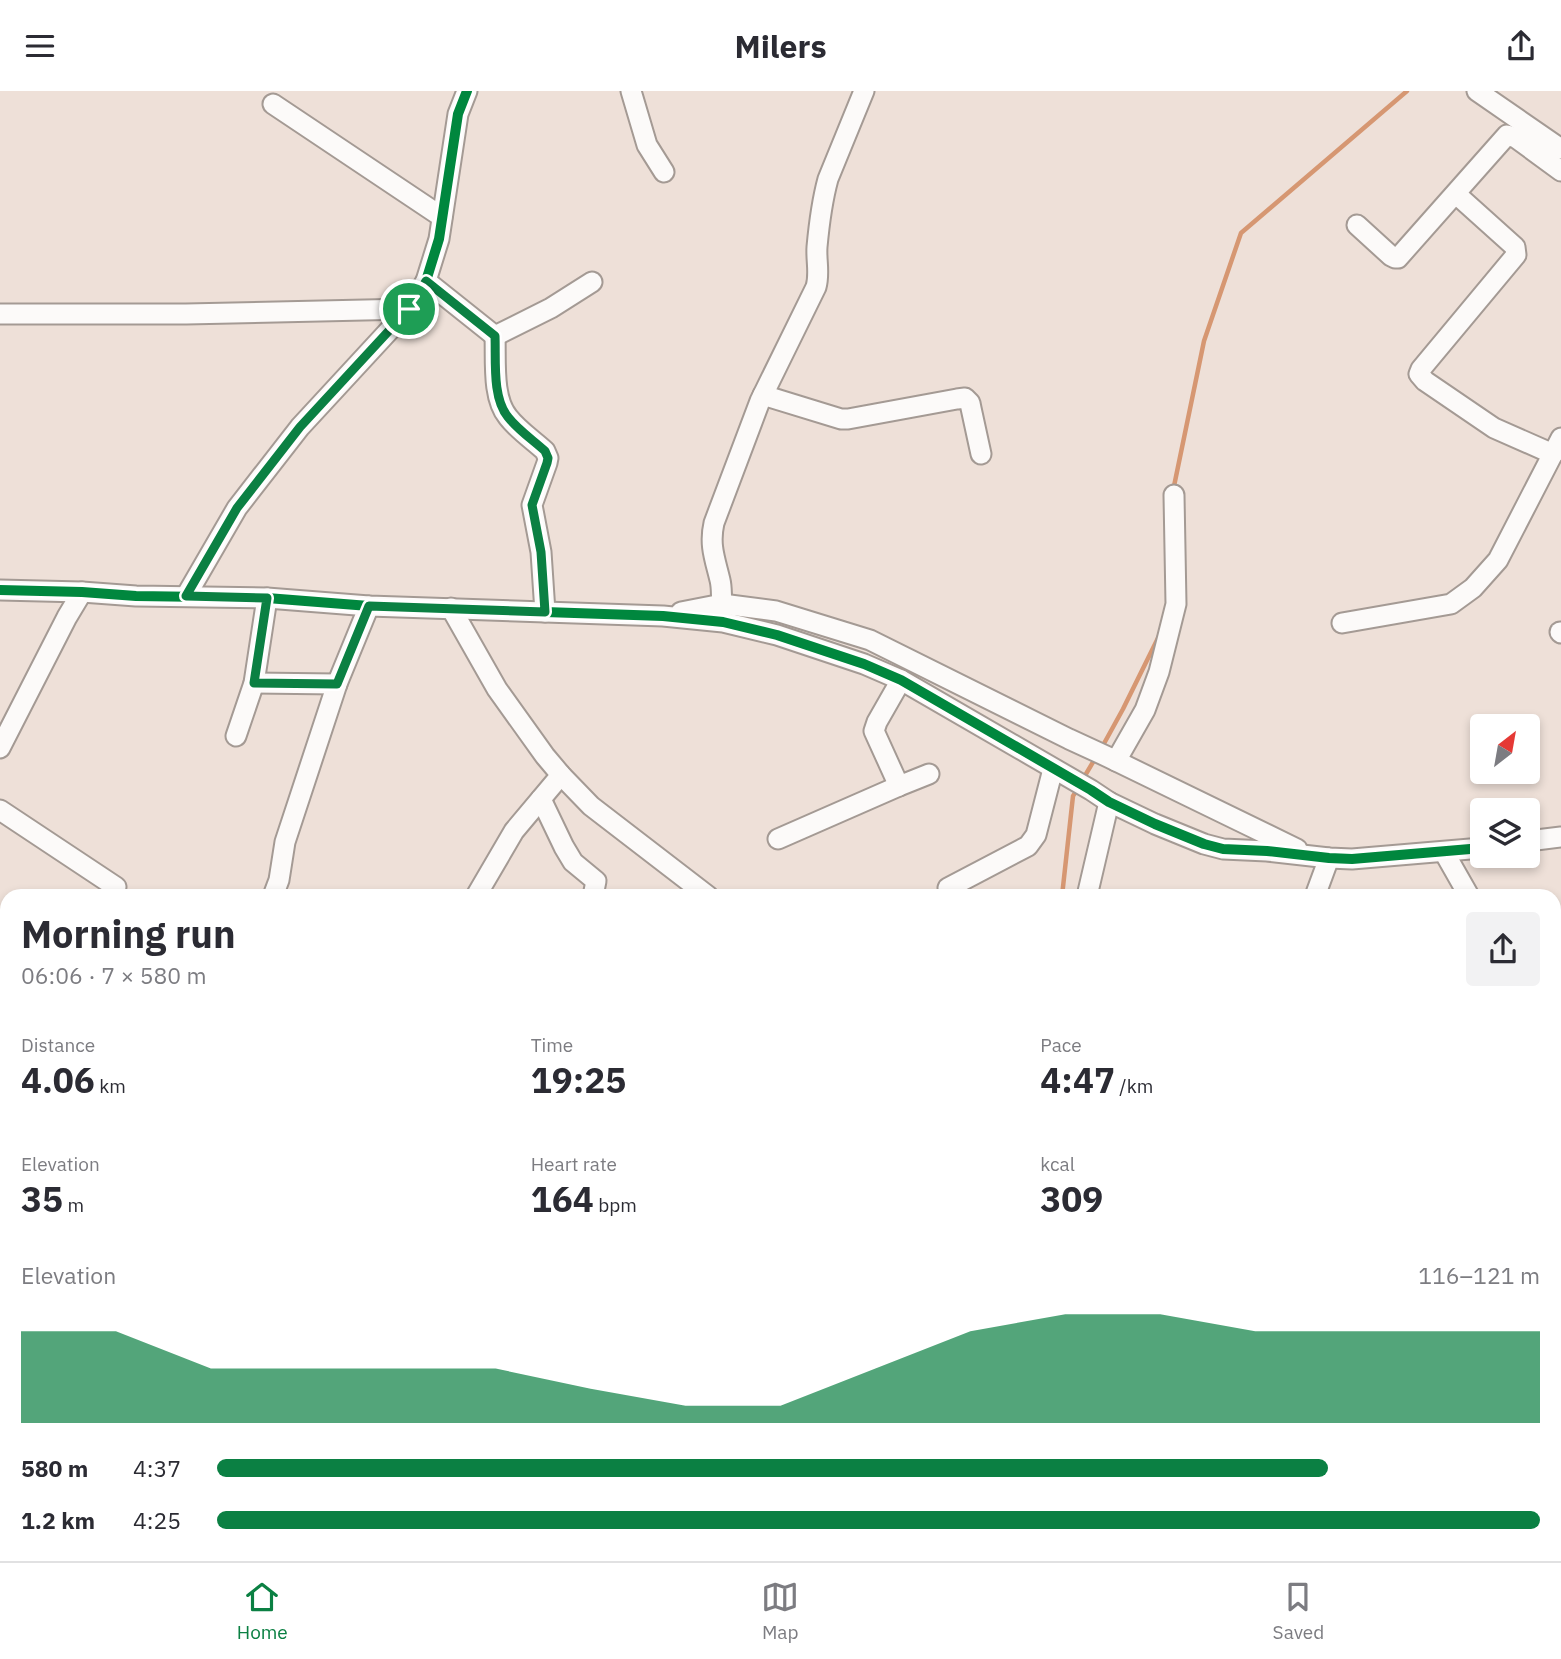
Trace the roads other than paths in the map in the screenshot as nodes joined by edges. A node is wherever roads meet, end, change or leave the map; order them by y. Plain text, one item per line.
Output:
1 (631, 91) edge
2 (864, 91) edge
3 (1477, 91) edge
4 (466, 92) edge
5 (273, 104) dead end
6 (1554, 143) edge
7 (1561, 171) edge
8 (664, 172) dead end
9 (1456, 194) junction
10 (442, 217) junction
11 (1357, 225) dead end
12 (426, 281) junction
13 (592, 282) dead end
14 (409, 309) junction
15 (0, 314) edge
16 (495, 336) junction
17 (763, 395) junction
18 (1557, 446) edge
19 (981, 454) dead end
20 (1174, 495) dead end
21 (0, 590) edge
22 (82, 592) junction
23 (186, 596) junction
24 (267, 598) junction
25 (722, 604) junction
26 (369, 606) junction
27 (451, 608) junction
28 (545, 612) junction
29 (663, 616) junction
30 (1342, 623) dead end
31 (901, 680) junction
32 (254, 683) junction
33 (337, 684) junction
34 (236, 736) dead end
35 (0, 748) edge
36 (1112, 759) junction
37 (1059, 773) junction
38 (561, 775) junction
39 (929, 775) dead end
40 (899, 786) junction
41 (541, 799) junction
42 (1109, 802) junction
43 (0, 810) edge
44 (1561, 837) edge
45 (778, 839) dead end
46 (1540, 840) edge
47 (1470, 849) edge
48 (1444, 852) junction
49 (1308, 855) junction
50 (1329, 858) junction
51 (116, 887) dead end
52 (948, 888) dead end
53 (276, 889) edge
54 (480, 889) edge
55 (594, 889) edge
56 (699, 889) edge
57 (1089, 889) edge
58 (1318, 889) edge
59 (1465, 889) edge

1 - 8 street
2 - 17 street
3 - 6 street
4 - 10 street
5 - 10 street
7 - 9 street
9 - 11 street
9 - 18 street
10 - 12 street
12 - 14 street
12 - 16 street
13 - 16 street
14 - 15 street
14 - 23 street
16 - 28 street
17 - 19 street
17 - 25 street
18 - 30 street
20 - 36 street
21 - 22 street
22 - 23 street
22 - 35 street
23 - 24 street
24 - 26 street
24 - 32 street
25 - 29 street
25 - 36 street
26 - 27 street
26 - 33 street
27 - 28 street
27 - 38 street
28 - 29 street
29 - 31 street
31 - 37 street
31 - 40 street
32 - 33 street
32 - 34 street
33 - 53 street
36 - 49 street
37 - 42 street
37 - 52 street
38 - 41 street
38 - 56 street
39 - 40 street
40 - 45 street
41 - 54 street
41 - 55 street
42 - 49 street
42 - 57 street
43 - 51 street
44 - 46 street
47 - 48 street
48 - 50 street
48 - 59 street
49 - 50 street
50 - 58 street

